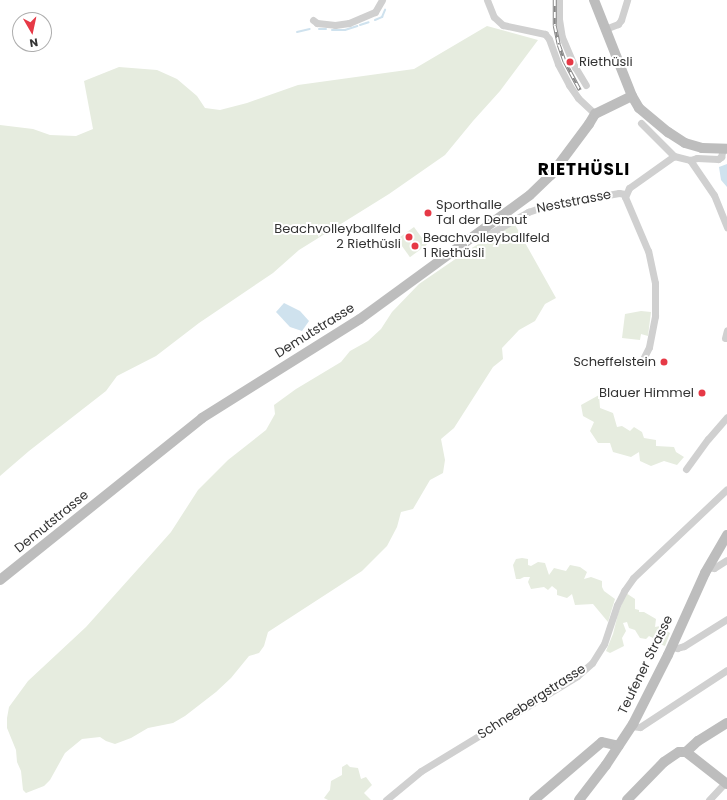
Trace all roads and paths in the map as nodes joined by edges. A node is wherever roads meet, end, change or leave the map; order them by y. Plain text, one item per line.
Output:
1 (382, 0) edge
2 (487, 0) edge
3 (559, 0) edge
4 (594, 0) edge
5 (628, 0) edge
6 (313, 20) dead end
7 (605, 29) junction
8 (586, 85) dead end
9 (632, 96) junction
10 (595, 114) junction
11 (641, 123) dead end
12 (725, 148) edge
13 (674, 156) junction
14 (690, 160) junction
15 (625, 194) junction
16 (727, 228) edge
17 (483, 229) junction
18 (727, 330) edge
19 (725, 338) dead end
20 (643, 360) dead end
21 (727, 417) edge
22 (686, 469) dead end
23 (727, 489) edge
24 (727, 535) edge
25 (727, 560) edge
26 (708, 567) junction
27 (0, 580) edge
28 (727, 619) edge
29 (672, 645) junction
30 (727, 670) edge
31 (727, 723) edge
32 (631, 726) junction
33 (619, 746) junction
34 (686, 752) junction
35 (726, 782) edge
36 (386, 800) edge
37 (534, 800) edge
38 (579, 800) edge
39 (627, 800) edge
40 (709, 800) edge

1 - 6 street
2 - 10 street
3 - 8 street
4 - 7 street
5 - 7 street
7 - 9 street
9 - 10 street
9 - 12 street
10 - 17 street, Demutstrasse
11 - 13 street
12 - 14 street
13 - 14 street
13 - 15 street
14 - 16 street
15 - 17 street, Neststrasse
15 - 20 street
17 - 27 street, Demutstrasse
18 - 19 street
21 - 22 street
23 - 36 street, Schneebergstrasse
24 - 26 street, Teufener Strasse
25 - 26 street
26 - 29 street, Teufener Strasse
28 - 29 street
29 - 32 street, Teufener Strasse
30 - 32 street
31 - 34 street
32 - 33 street, Teufener Strasse
33 - 37 street
33 - 38 street, Teufener Strasse
34 - 35 street
34 - 39 street
35 - 40 street

